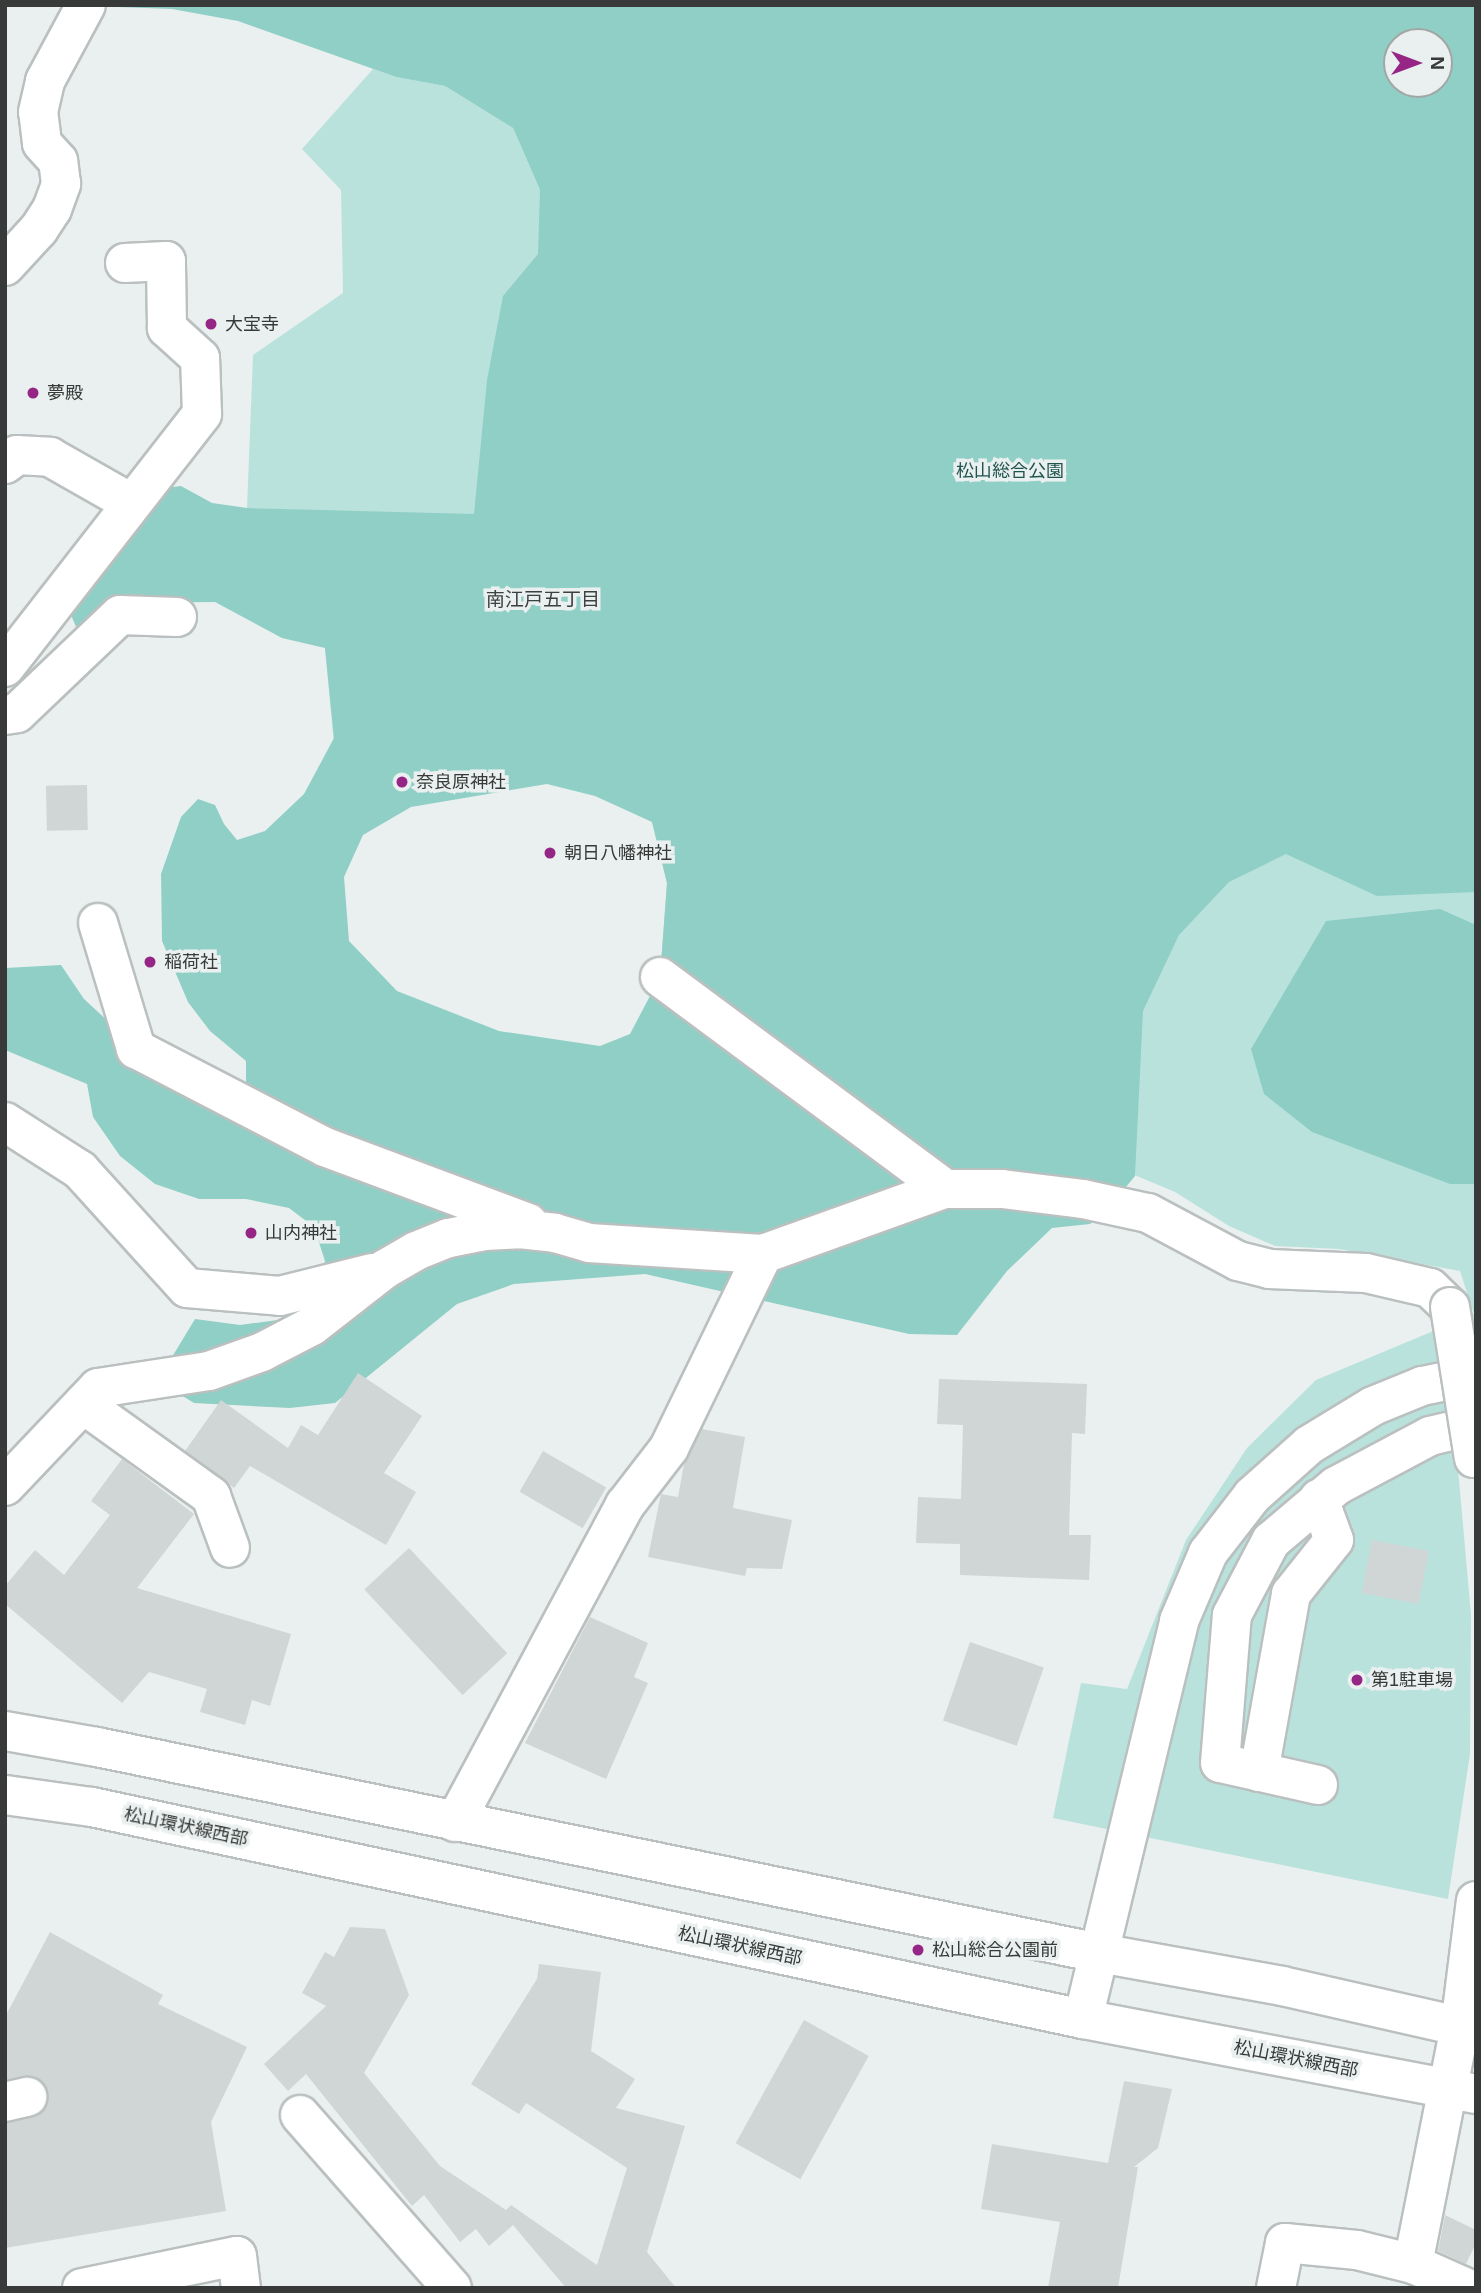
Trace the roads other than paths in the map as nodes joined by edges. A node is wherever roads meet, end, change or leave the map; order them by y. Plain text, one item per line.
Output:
1 (86, 5) edge
2 (125, 262) dead end
3 (5, 266) edge
4 (5, 464) edge
5 (131, 503) junction
6 (177, 617) dead end
7 (5, 667) edge
8 (5, 715) edge
9 (98, 923) dead end
10 (660, 977) dead end
11 (5, 1122) edge
12 (944, 1189) junction
13 (555, 1233) junction
14 (763, 1254) junction
15 (385, 1269) junction
16 (1476, 1375) edge
17 (83, 1404) junction
18 (1475, 1452) edge
19 (5, 1486) edge
20 (1319, 1499) junction
21 (230, 1548) dead end
22 (5, 1731) edge
23 (1259, 1772) junction
24 (1318, 1785) dead end
25 (5, 1794) edge
26 (455, 1822) junction
27 (1476, 1901) edge
28 (1099, 1953) junction
29 (1083, 2019) junction
30 (1468, 2028) edge
31 (1462, 2090) edge
32 (300, 2115) dead end
33 (1413, 2264) junction
34 (82, 2288) edge
35 (241, 2288) edge
36 (452, 2288) edge
37 (1276, 2288) edge
38 (1467, 2288) edge

1 - 3 street
2 - 5 street
4 - 5 street
5 - 7 street
6 - 8 street
9 - 13 street
10 - 12 street
11 - 15 street
12 - 14 street
12 - 18 street, bridge
13 - 14 street
13 - 15 street
14 - 26 street
15 - 17 street
16 - 28 street
17 - 19 street
17 - 21 street
18 - 20 street
20 - 23 street
20 - 23 street
22 - 26 street
23 - 24 street
25 - 29 street, 松山環状線西部
26 - 28 street
27 - 30 street
28 - 29 street
28 - 30 street
29 - 31 street, 松山環状線西部
30 - 31 street
31 - 33 street
32 - 36 street
33 - 37 street
33 - 38 street
34 - 35 street

